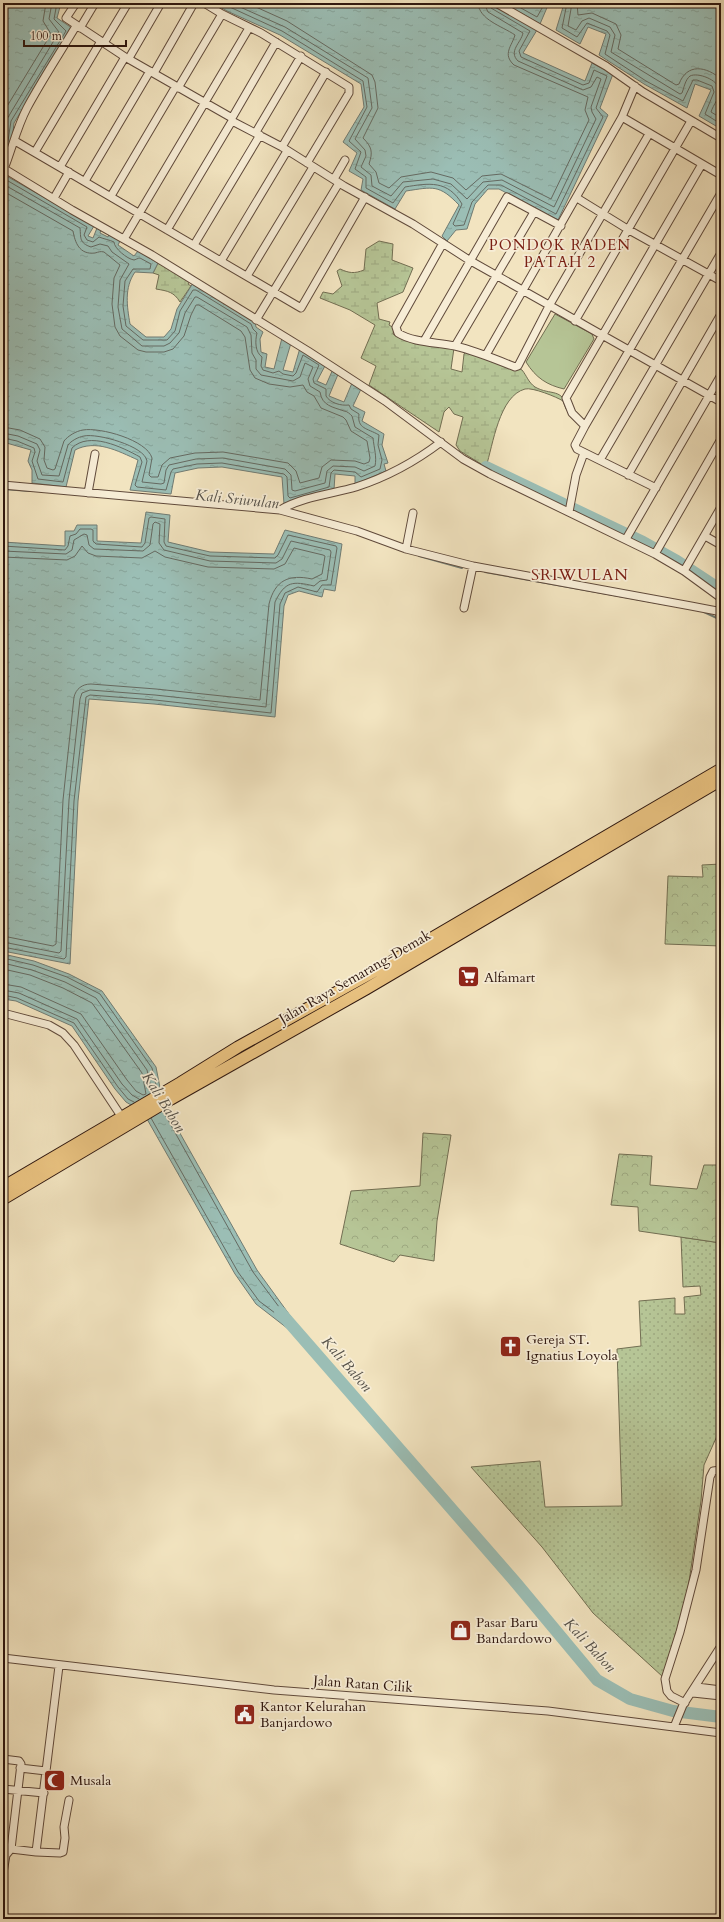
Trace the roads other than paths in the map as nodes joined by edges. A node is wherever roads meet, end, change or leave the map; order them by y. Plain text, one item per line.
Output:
1 (76, 3) edge
2 (95, 3) edge
3 (128, 3) edge
4 (161, 3) edge
5 (194, 3) edge
6 (204, 3) edge
7 (496, 3) edge
8 (222, 14) junction
9 (78, 27) junction
10 (249, 28) junction
11 (102, 42) junction
12 (276, 42) junction
13 (301, 56) junction
14 (127, 58) junction
15 (152, 72) junction
16 (326, 72) junction
17 (635, 86) junction
18 (177, 87) junction
19 (205, 102) junction
20 (622, 117) junction
21 (232, 119) junction
22 (691, 121) junction
23 (258, 134) junction
24 (649, 134) junction
25 (721, 138) edge
26 (15, 141) junction
27 (284, 149) junction
28 (676, 149) junction
29 (35, 152) junction
30 (345, 160) dead end
31 (702, 164) junction
32 (310, 165) junction
33 (60, 166) junction
34 (4, 168) edge
35 (69, 172) junction
36 (721, 175) edge
37 (85, 181) junction
38 (336, 181) junction
39 (721, 193) edge
40 (111, 196) junction
41 (365, 197) junction
42 (54, 198) junction
43 (577, 198) junction
44 (534, 212) junction
45 (139, 213) junction
46 (602, 214) junction
47 (561, 226) junction
48 (167, 230) junction
49 (629, 230) junction
50 (124, 239) junction
51 (443, 243) junction
52 (656, 244) junction
53 (194, 245) junction
54 (721, 253) edge
55 (469, 260) junction
56 (683, 260) junction
57 (221, 261) junction
58 (709, 274) junction
59 (496, 275) junction
60 (247, 276) junction
61 (721, 281) edge
62 (273, 292) junction
63 (523, 292) junction
64 (549, 306) junction
65 (721, 314) edge
66 (256, 320) junction
67 (575, 321) junction
68 (603, 335) junction
69 (424, 341) junction
70 (455, 346) junction
71 (629, 350) junction
72 (486, 355) junction
73 (656, 365) junction
74 (721, 375) edge
75 (684, 381) junction
76 (709, 396) junction
77 (721, 402) edge
78 (585, 426) junction
79 (721, 439) edge
80 (441, 442) junction
81 (584, 452) junction
82 (96, 454) dead end
83 (600, 460) junction
84 (628, 475) junction
85 (3, 485) edge
86 (656, 488) junction
87 (88, 493) junction
88 (721, 507) edge
89 (280, 510) junction
90 (569, 511) junction
91 (413, 513) dead end
92 (705, 536) junction
93 (628, 537) junction
94 (721, 545) edge
95 (406, 549) junction
96 (657, 551) junction
97 (473, 566) junction
98 (686, 568) junction
99 (721, 598) edge
100 (464, 608) dead end
101 (719, 613) edge
102 (721, 769) edge
103 (721, 780) edge
104 (3, 1013) edge
105 (168, 1095) junction
106 (129, 1116) junction
107 (3, 1187) edge
108 (3, 1199) edge
109 (721, 1470) edge
110 (721, 1646) edge
111 (3, 1658) edge
112 (721, 1658) edge
113 (713, 1660) junction
114 (59, 1666) junction
115 (695, 1690) junction
116 (721, 1690) edge
117 (721, 1696) edge
118 (684, 1704) junction
119 (675, 1725) junction
120 (721, 1733) edge
121 (3, 1759) edge
122 (20, 1768) junction
123 (46, 1771) junction
124 (3, 1789) edge
125 (18, 1791) junction
126 (44, 1792) junction
127 (69, 1800) dead end
128 (3, 1848) edge
129 (11, 1849) junction
130 (36, 1852) junction
131 (3, 1873) edge

1 - 9 street
2 - 9 street
3 - 11 street
4 - 14 street
5 - 15 street
6 - 8 street
7 - 17 street
8 - 10 street
8 - 18 street
9 - 11 street
9 - 26 street
10 - 12 street
10 - 19 street
11 - 14 street
11 - 29 street
12 - 13 street
12 - 21 street
13 - 16 street
13 - 23 street
14 - 15 street
14 - 33 street
15 - 18 street
15 - 37 street
16 - 27 street
16 - 32 street
17 - 20 street
17 - 22 street
18 - 19 street
18 - 40 street
19 - 21 street
19 - 45 street
20 - 24 street
20 - 43 street
21 - 23 street
21 - 48 street
22 - 25 street
22 - 28 street
23 - 27 street
23 - 53 street
24 - 28 street
24 - 46 street
26 - 29 street
26 - 34 street
27 - 32 street
27 - 57 street
28 - 31 street
28 - 49 street
29 - 33 street
30 - 38 street
31 - 36 street
31 - 52 street
32 - 38 street
32 - 60 street
33 - 35 street
34 - 42 street
35 - 37 street
35 - 42 street
37 - 40 street
38 - 41 street
38 - 62 street
39 - 56 street
40 - 45 street
41 - 51 street
41 - 62 street
42 - 50 street
43 - 46 street
43 - 47 street
44 - 47 street
44 - 55 street
44 - 59 street
45 - 48 street
45 - 50 street
46 - 49 street
46 - 64 street
47 - 63 street
48 - 53 street
49 - 52 street
49 - 67 street
50 - 66 street
51 - 55 street
51 - 69 street
52 - 56 street
52 - 68 street
53 - 57 street
54 - 58 street
55 - 59 street
55 - 69 street
56 - 58 street
56 - 71 street
57 - 60 street
58 - 61 street
58 - 73 street
59 - 63 street
59 - 70 street
60 - 62 street
62 - 66 street
63 - 64 street
63 - 72 street
64 - 67 street
64 - 72 street
65 - 75 street
66 - 80 street
67 - 68 street
68 - 71 street
68 - 78 street
69 - 70 street
70 - 72 street
71 - 73 street
71 - 78 street
73 - 75 street
73 - 83 street
74 - 76 street
75 - 76 street
75 - 84 street
76 - 77 street
76 - 86 street
78 - 81 street
79 - 96 street
80 - 89 street
80 - 90 street
81 - 83 street
81 - 90 street
82 - 87 street
83 - 84 street
84 - 86 street
85 - 87 street
86 - 93 street
87 - 89 street
88 - 92 street
89 - 95 street
90 - 93 street
91 - 95 street
92 - 94 street
92 - 98 street
93 - 96 street
95 - 97 street
96 - 98 street
97 - 100 street
97 - 101 street
98 - 99 street
99 - 101 street
102 - 105 highway, Jalan Raya Semarang-Demak
103 - 105 highway, Jalan Raya Semarang-Demak
104 - 106 street
105 - 106 highway, Jalan Raya Semarang-Demak
106 - 107 highway, Jalan Raya Semarang-Demak
106 - 108 highway, Jalan Raya Semarang-Demak
109 - 118 street
110 - 113 street
111 - 114 street, Jalan Ratan Cilik
112 - 113 street
113 - 115 street
114 - 119 street, Jalan Ratan Cilik
114 - 123 street
115 - 116 street
115 - 117 street
115 - 118 street
118 - 119 street
119 - 120 street, Jalan Ratan Cilik
121 - 122 street
122 - 123 street
122 - 125 street
123 - 126 street
124 - 125 street
125 - 126 street
125 - 129 street
126 - 130 street
127 - 130 street
128 - 129 street
129 - 130 street
129 - 131 street

